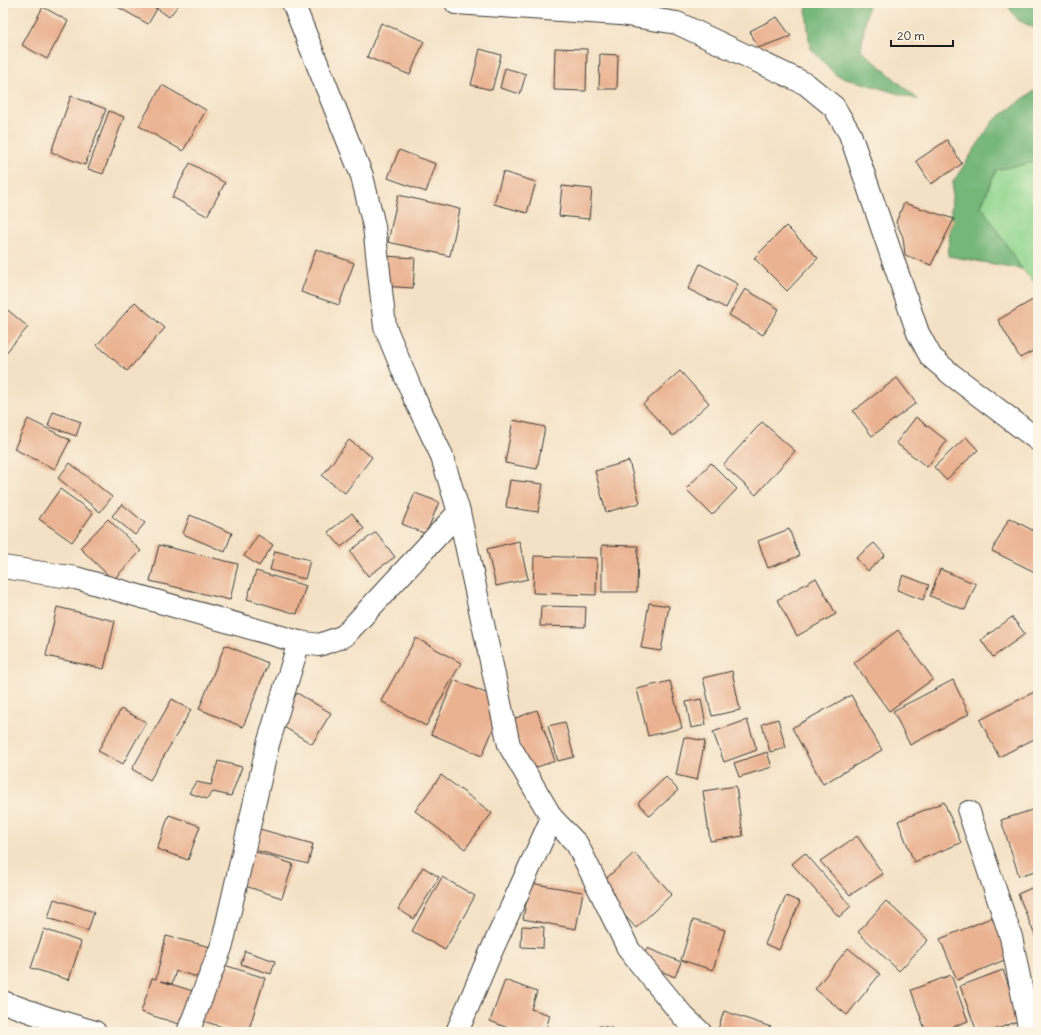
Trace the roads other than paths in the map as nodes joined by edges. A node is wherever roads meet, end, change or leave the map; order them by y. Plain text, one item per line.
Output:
1 (293, 3) edge
2 (456, 3) edge
3 (1038, 440) edge
4 (459, 512) junction
5 (3, 567) edge
6 (299, 642) junction
7 (969, 812) dead end
8 (552, 818) junction
9 (3, 1002) edge
10 (96, 1032) edge
11 (188, 1032) edge
12 (457, 1032) edge
13 (700, 1032) edge
14 (1030, 1032) edge

1 - 4 street
2 - 3 street
4 - 6 street
4 - 8 street
5 - 6 street
6 - 11 street
7 - 14 street
8 - 12 street
8 - 13 street
9 - 10 street

